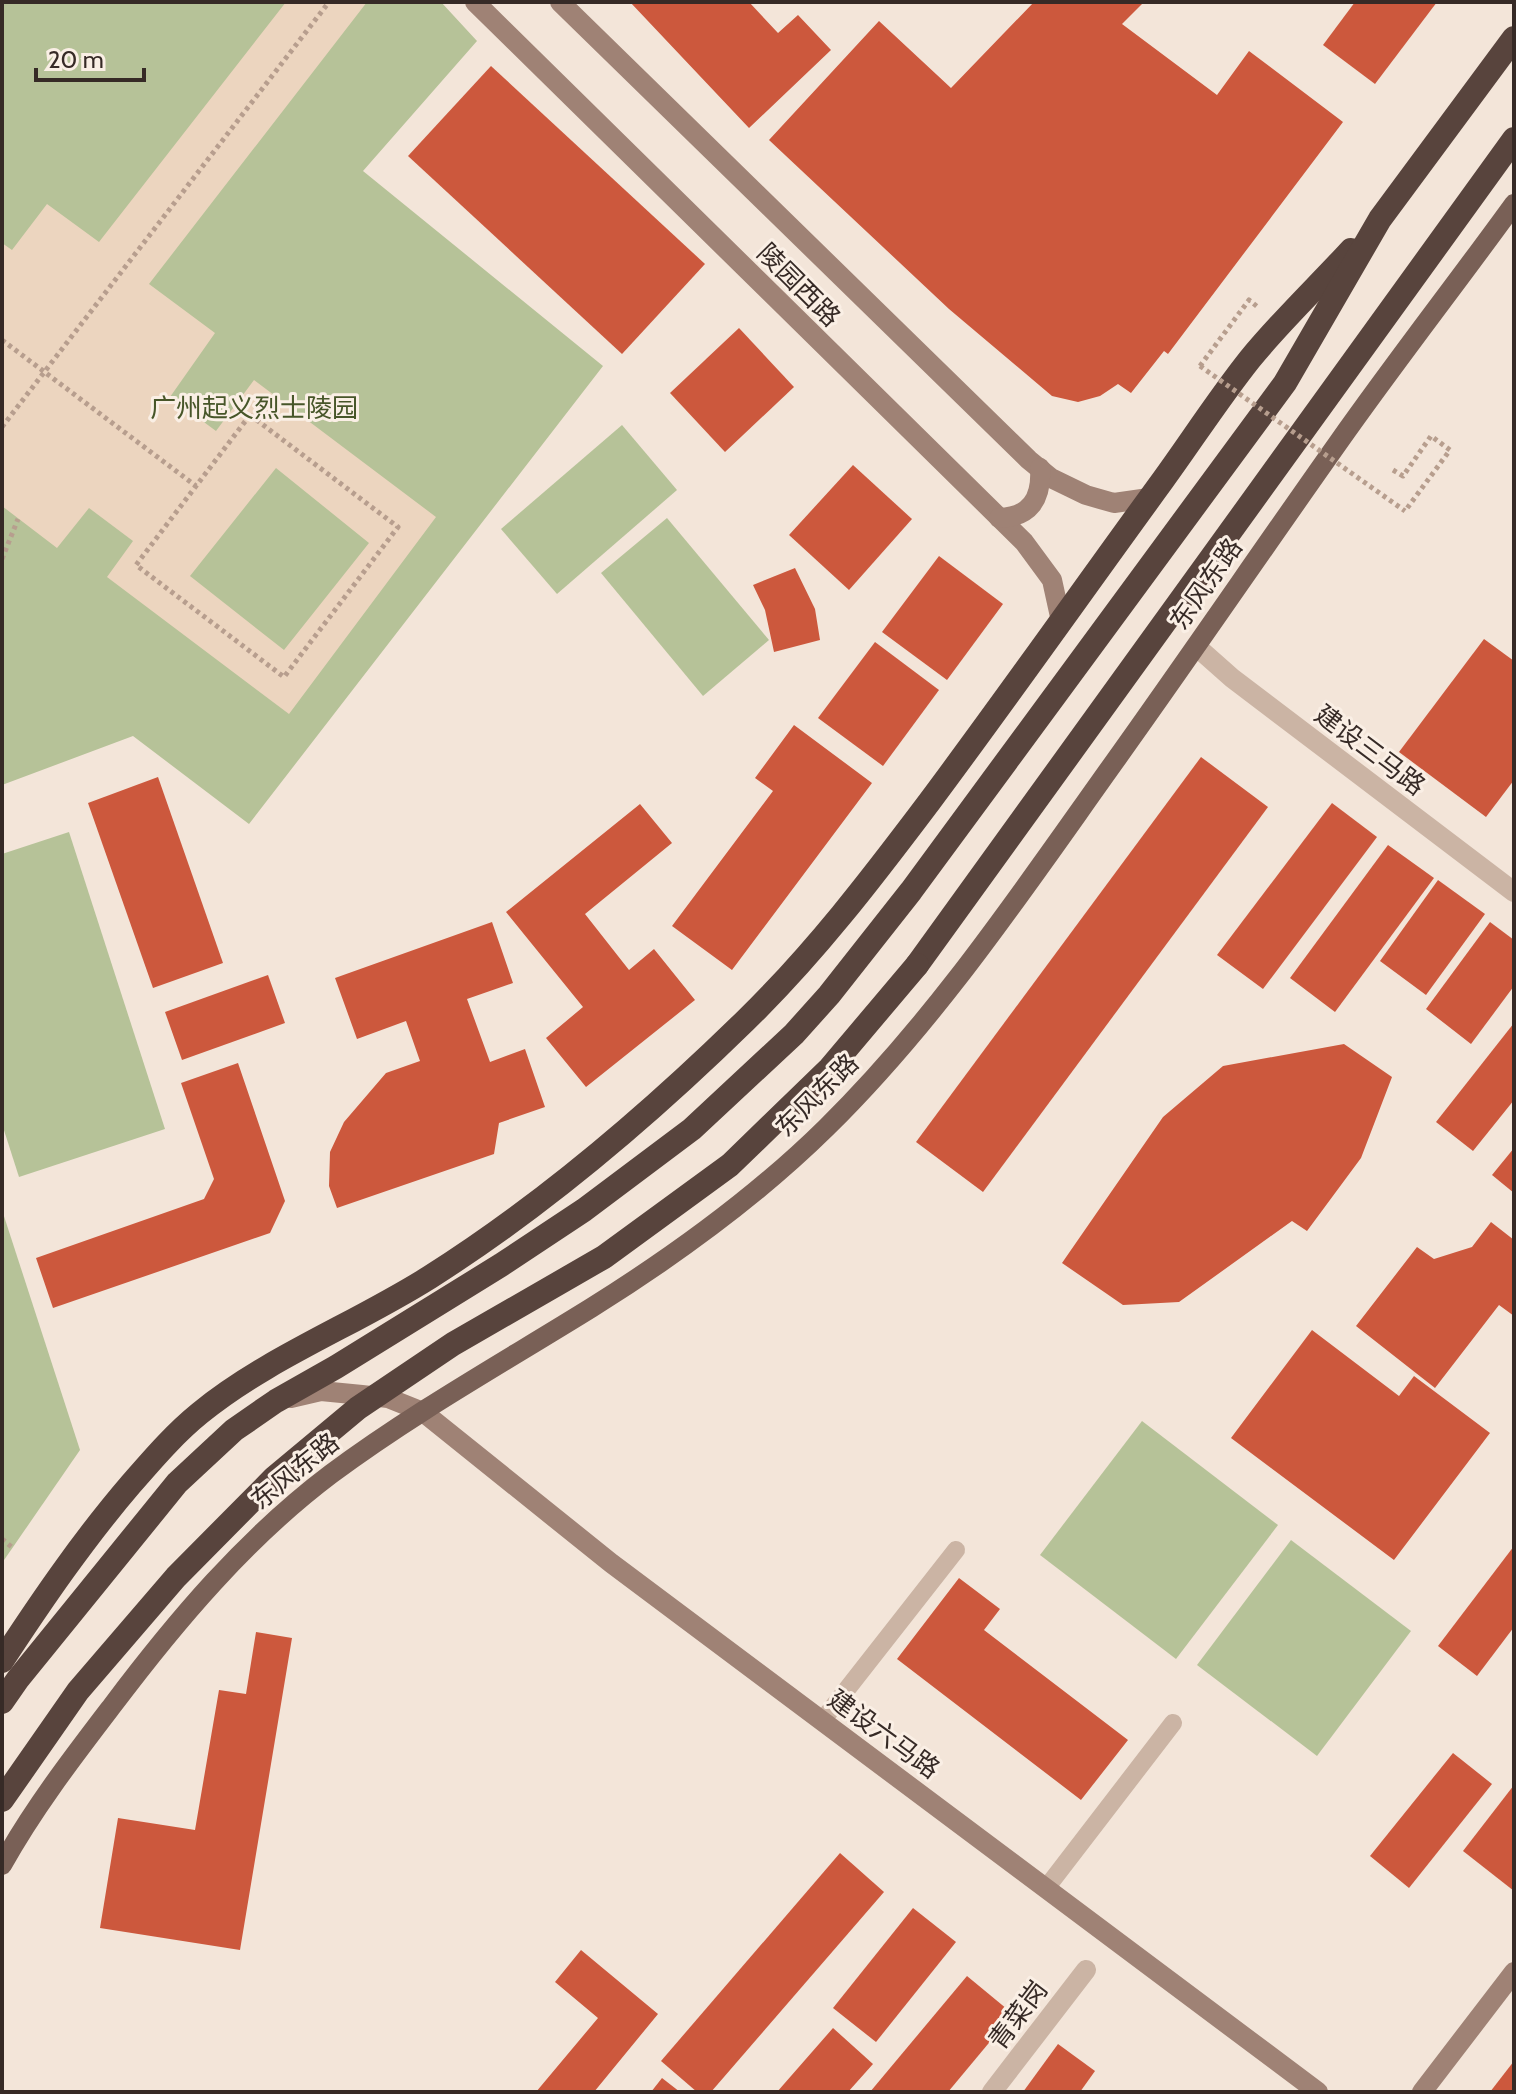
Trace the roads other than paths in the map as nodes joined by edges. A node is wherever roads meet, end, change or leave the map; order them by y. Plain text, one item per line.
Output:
1 (475, 2) edge
2 (560, 2) edge
3 (1514, 38) edge
4 (1514, 139) edge
5 (1514, 204) edge
6 (1380, 219) junction
7 (1040, 468) junction
8 (1149, 498) junction
9 (999, 518) junction
10 (1061, 621) junction
11 (1197, 647) junction
12 (1514, 892) edge
13 (276, 1401) junction
14 (423, 1412) junction
15 (956, 1550) dead end
16 (2, 1661) edge
17 (2, 1702) edge
18 (822, 1721) junction
19 (1173, 1723) dead end
20 (2, 1800) edge
21 (2, 1865) edge
22 (1047, 1887) junction
23 (1086, 1970) dead end
24 (1514, 1972) edge
25 (992, 2092) edge
26 (1318, 2092) edge
27 (1422, 2092) edge

1 - 9 street, 陵园西路
2 - 7 street, 陵园西路
3 - 6 highway, 东风东路
4 - 20 highway, 东风东路, bridge
5 - 11 main road, 东风东路
6 - 8 highway, 东风东路
6 - 13 highway, 东风东路
7 - 8 street, 陵园西路
7 - 9 street
8 - 10 highway, 东风东路
9 - 10 street, 陵园西路
10 - 16 highway, 东风东路
11 - 12 street, 建设三马路
11 - 14 main road, 东风东路
13 - 14 street, 建设六马路
13 - 17 highway, 东风东路
14 - 18 street, 建设六马路
14 - 21 main road, 东风东路
15 - 18 lane
18 - 22 street, 建设六马路
19 - 22 lane
22 - 26 street, 建设六马路
23 - 25 street, 青菜岗
24 - 27 street

